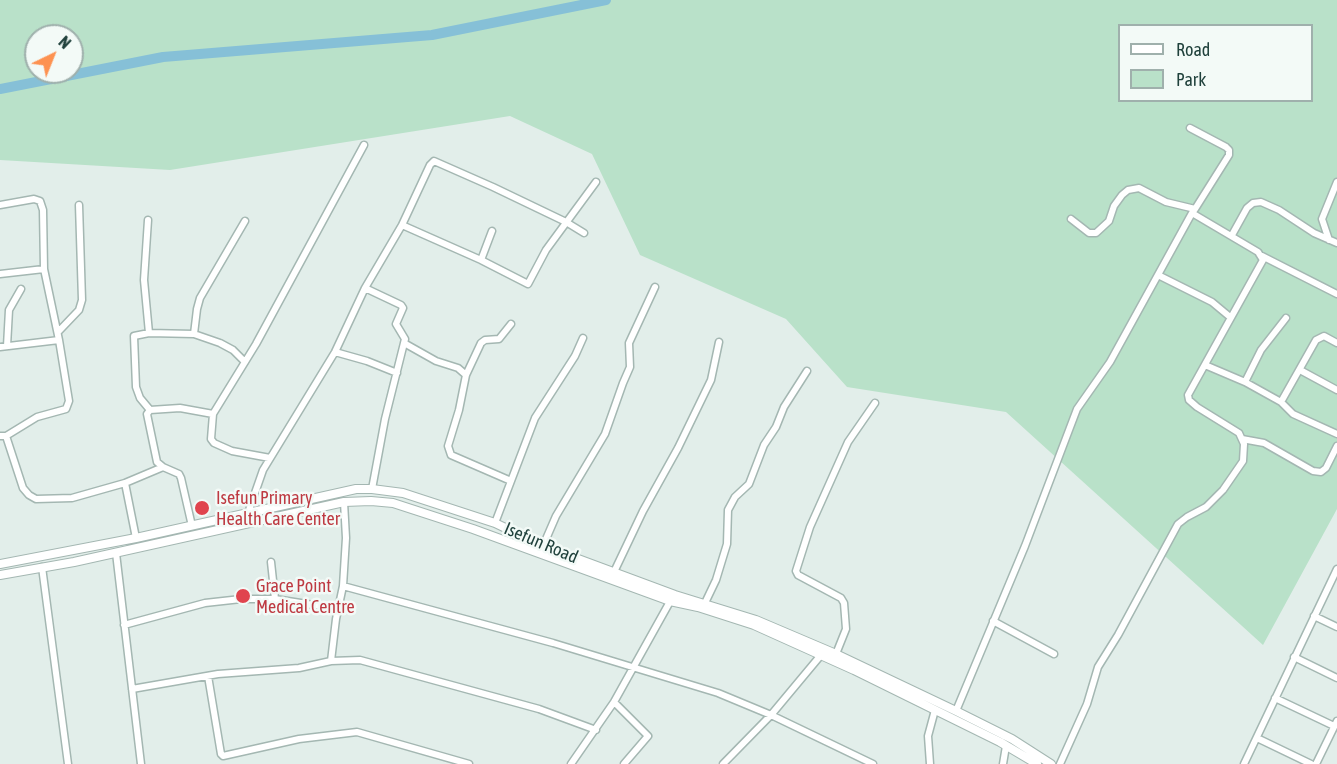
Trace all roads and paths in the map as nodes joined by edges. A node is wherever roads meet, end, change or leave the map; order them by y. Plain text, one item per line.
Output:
1 (1190, 128) dead end
2 (364, 145) dead end
3 (596, 182) dead end
4 (1337, 182) edge
5 (79, 205) dead end
6 (0, 206) edge
7 (1193, 211) junction
8 (1071, 219) dead end
9 (148, 220) dead end
10 (245, 221) dead end
11 (566, 222) junction
12 (402, 225) junction
13 (492, 231) dead end
14 (584, 233) dead end
15 (1232, 235) junction
16 (1329, 240) junction
17 (1337, 243) edge
18 (1262, 256) junction
19 (481, 260) junction
20 (44, 269) junction
21 (0, 274) edge
22 (1158, 275) junction
23 (655, 287) dead end
24 (365, 288) junction
25 (21, 290) dead end
26 (1337, 294) edge
27 (1230, 317) junction
28 (1286, 318) dead end
29 (511, 324) dead end
30 (58, 332) junction
31 (149, 333) junction
32 (194, 334) junction
33 (583, 338) dead end
34 (59, 340) junction
35 (720, 342) dead end
36 (404, 343) junction
37 (1337, 343) edge
38 (4, 346) edge
39 (335, 352) junction
40 (245, 362) junction
41 (1205, 365) junction
42 (1300, 370) junction
43 (807, 371) dead end
44 (397, 373) junction
45 (466, 375) junction
46 (1245, 382) junction
47 (1337, 390) edge
48 (1281, 402) junction
49 (875, 404) dead end
50 (150, 410) junction
51 (213, 414) junction
52 (1337, 434) edge
53 (3, 436) edge
54 (1242, 439) junction
55 (1337, 446) edge
56 (259, 458) junction
57 (270, 458) junction
58 (162, 467) junction
59 (264, 470) junction
60 (511, 480) junction
61 (125, 483) junction
62 (372, 489) junction
63 (344, 502) junction
64 (248, 513) junction
65 (495, 523) junction
66 (192, 526) junction
67 (136, 538) junction
68 (543, 546) junction
69 (116, 553) junction
70 (271, 562) dead end
71 (0, 564) edge
72 (42, 567) junction
73 (1337, 569) edge
74 (614, 572) junction
75 (0, 575) edge
76 (343, 585) junction
77 (672, 598) junction
78 (274, 600) junction
79 (705, 603) junction
80 (339, 609) junction
81 (1314, 616) junction
82 (993, 621) junction
83 (124, 624) junction
84 (1337, 627) edge
85 (837, 654) junction
86 (1054, 654) dead end
87 (821, 655) junction
88 (1294, 657) junction
89 (331, 662) junction
90 (632, 667) junction
91 (208, 676) junction
92 (1337, 678) edge
93 (132, 689) junction
94 (1275, 698) junction
95 (614, 702) junction
96 (935, 710) junction
97 (956, 711) junction
98 (771, 715) junction
99 (1336, 723) edge
100 (596, 730) junction
101 (1257, 738) junction
102 (1006, 746) junction
103 (68, 764) edge
104 (141, 764) edge
105 (469, 764) edge
106 (571, 764) edge
107 (624, 764) edge
108 (723, 764) edge
109 (873, 764) edge
110 (930, 764) edge
111 (1003, 764) edge
112 (1037, 764) edge
113 (1051, 764) edge
114 (1060, 764) edge
115 (1244, 764) edge
116 (1311, 764) edge
117 (1316, 764) edge

1 - 7 street
2 - 40 street
3 - 11 street
4 - 16 street
5 - 30 street
6 - 20 street
7 - 8 street
7 - 15 street
7 - 22 street
9 - 31 street
10 - 32 street
11 - 12 street
11 - 14 street
11 - 19 street
12 - 19 street
12 - 24 street
13 - 19 street
15 - 16 street
15 - 18 street
16 - 17 street
18 - 26 street
18 - 27 street
20 - 21 street
20 - 30 street
22 - 27 street
22 - 82 street
23 - 68 street
24 - 36 street
24 - 39 street
25 - 38 street
27 - 41 street
28 - 46 street
29 - 45 street
30 - 34 street
31 - 32 street
31 - 50 street
32 - 40 street
33 - 60 street
34 - 38 street
34 - 53 street
35 - 74 street
36 - 44 street
36 - 45 street
37 - 42 street
39 - 44 street
39 - 57 street
40 - 51 street
41 - 46 street
41 - 54 street
42 - 47 street
42 - 48 street
43 - 79 street
44 - 62 street
45 - 60 street
46 - 48 street
48 - 52 street
49 - 85 street
50 - 51 street
50 - 58 street
51 - 56 street
53 - 61 street
54 - 55 street
54 - 114 street
56 - 57 street
56 - 59 street
57 - 59 street
58 - 61 street
58 - 66 street
59 - 64 street
60 - 65 street
61 - 67 street
62 - 64 street, Isefun Road
62 - 65 street, Isefun Road
63 - 69 street, Isefun Road
63 - 76 street
63 - 77 street, Isefun Road
64 - 66 street, Isefun Road
65 - 68 street, Isefun Road
66 - 67 street, Isefun Road
67 - 71 street, Isefun Road
68 - 74 street, Isefun Road
69 - 72 street, Isefun Road
69 - 83 street
70 - 78 street
72 - 75 street, Isefun Road
72 - 103 street
73 - 81 street
74 - 77 street, Isefun Road
76 - 80 street
76 - 90 street
77 - 79 street, Isefun Road
77 - 87 street, Isefun Road
77 - 90 street
78 - 80 street
78 - 83 street
79 - 85 street, Isefun Road
80 - 89 street
81 - 84 street
81 - 88 street
82 - 86 street
82 - 97 street
83 - 93 street
85 - 97 street, Isefun Road
87 - 96 street, Isefun Road
87 - 98 street
88 - 92 street
88 - 94 street
89 - 91 street
89 - 100 street
90 - 95 street
90 - 98 street
91 - 93 street
91 - 105 street
93 - 104 street
94 - 99 street
94 - 101 street
95 - 100 street
95 - 107 street
96 - 102 street, Isefun Road
96 - 110 street
97 - 113 street, Isefun Road
98 - 108 street
98 - 109 street
99 - 117 street
100 - 106 street
101 - 115 street
101 - 116 street
102 - 111 street
102 - 112 street, Isefun Road

